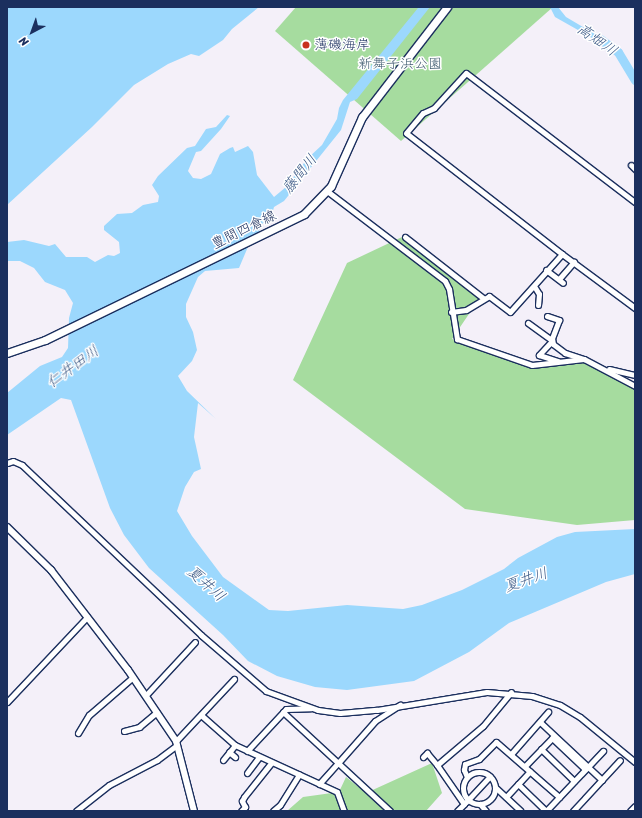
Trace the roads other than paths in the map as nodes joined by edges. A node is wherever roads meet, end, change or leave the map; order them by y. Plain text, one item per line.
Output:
1 (447, 7) edge
2 (327, 191) junction
3 (635, 202) edge
4 (405, 237) dead end
5 (562, 254) junction
6 (574, 262) junction
7 (546, 270) junction
8 (534, 286) junction
9 (483, 298) junction
10 (538, 305) dead end
11 (635, 308) edge
12 (451, 312) junction
13 (547, 316) dead end
14 (528, 323) dead end
15 (551, 341) junction
16 (7, 353) edge
17 (584, 359) junction
18 (558, 362) junction
19 (606, 369) junction
20 (635, 375) edge
21 (635, 386) edge
22 (7, 463) edge
23 (7, 527) edge
24 (87, 617) junction
25 (194, 642) dead end
26 (133, 677) junction
27 (234, 679) dead end
28 (511, 692) junction
29 (146, 695) junction
30 (7, 702) edge
31 (401, 705) junction
32 (311, 708) junction
33 (157, 712) junction
34 (283, 712) junction
35 (548, 712) dead end
36 (201, 715) junction
37 (540, 722) junction
38 (144, 723) junction
39 (144, 729) dead end
40 (124, 731) dead end
41 (78, 733) dead end
42 (176, 743) junction
43 (235, 745) junction
44 (541, 749) junction
45 (247, 751) junction
46 (603, 751) dead end
47 (229, 752) junction
48 (512, 753) junction
49 (235, 757) dead end
50 (260, 757) junction
51 (423, 757) dead end
52 (223, 760) dead end
53 (620, 760) dead end
54 (635, 762) edge
55 (272, 763) junction
56 (338, 763) junction
57 (438, 765) junction
58 (525, 766) junction
59 (586, 768) junction
60 (530, 771) junction
61 (247, 772) dead end
62 (299, 775) junction
63 (490, 776) junction
64 (467, 777) junction
65 (602, 780) junction
66 (574, 781) junction
67 (319, 784) junction
68 (518, 784) junction
69 (495, 787) junction
70 (506, 797) junction
71 (559, 797) junction
72 (468, 800) junction
73 (464, 804) junction
74 (480, 804) junction
75 (635, 806) edge
76 (76, 811) edge
77 (194, 811) edge
78 (242, 811) edge
79 (273, 811) edge
80 (344, 811) edge
81 (390, 811) edge
82 (457, 811) edge
83 (486, 811) edge
84 (521, 811) edge
85 (546, 811) edge
86 (573, 811) edge
87 (630, 811) edge

1 - 2 main road, 豊間四倉線
2 - 12 street
2 - 16 main road, 豊間四倉線
3 - 5 street
4 - 9 street
5 - 6 street
5 - 7 street
6 - 7 street
6 - 11 street
7 - 8 street
8 - 9 street
8 - 10 street
9 - 12 street
12 - 18 street
13 - 15 street
14 - 15 street
15 - 17 street
15 - 18 street
17 - 18 street
17 - 19 street
19 - 20 street
19 - 21 street
22 - 32 street
23 - 24 street
24 - 26 street
24 - 30 street
25 - 29 street
26 - 29 street
26 - 41 street
27 - 36 street
28 - 31 street
28 - 54 street
28 - 57 street
29 - 33 street
31 - 32 street
31 - 56 street
32 - 34 street
33 - 38 street
33 - 42 street
34 - 45 street
34 - 56 street
35 - 37 street
36 - 42 street
36 - 43 street
37 - 48 street
37 - 59 street
38 - 39 street
38 - 40 street
42 - 76 street
42 - 77 street
43 - 45 street
43 - 47 street
44 - 58 street
44 - 59 street
44 - 66 street
45 - 50 street
46 - 59 street
47 - 49 street
47 - 52 street
48 - 58 street
48 - 64 street
50 - 55 street
50 - 61 street
51 - 57 street
53 - 65 street
55 - 62 street
55 - 78 street
56 - 67 street
56 - 81 street
57 - 73 street
58 - 60 street
59 - 65 street
59 - 66 street
60 - 68 street
60 - 71 street
62 - 67 street
62 - 79 street
63 - 64 street
63 - 69 street
63 - 72 street
64 - 72 street
65 - 86 street
66 - 71 street
67 - 80 street
68 - 70 street
68 - 85 street
69 - 70 street
69 - 74 street
70 - 84 street
71 - 85 street
72 - 73 street
72 - 74 street
73 - 82 street
74 - 83 street
75 - 87 street

